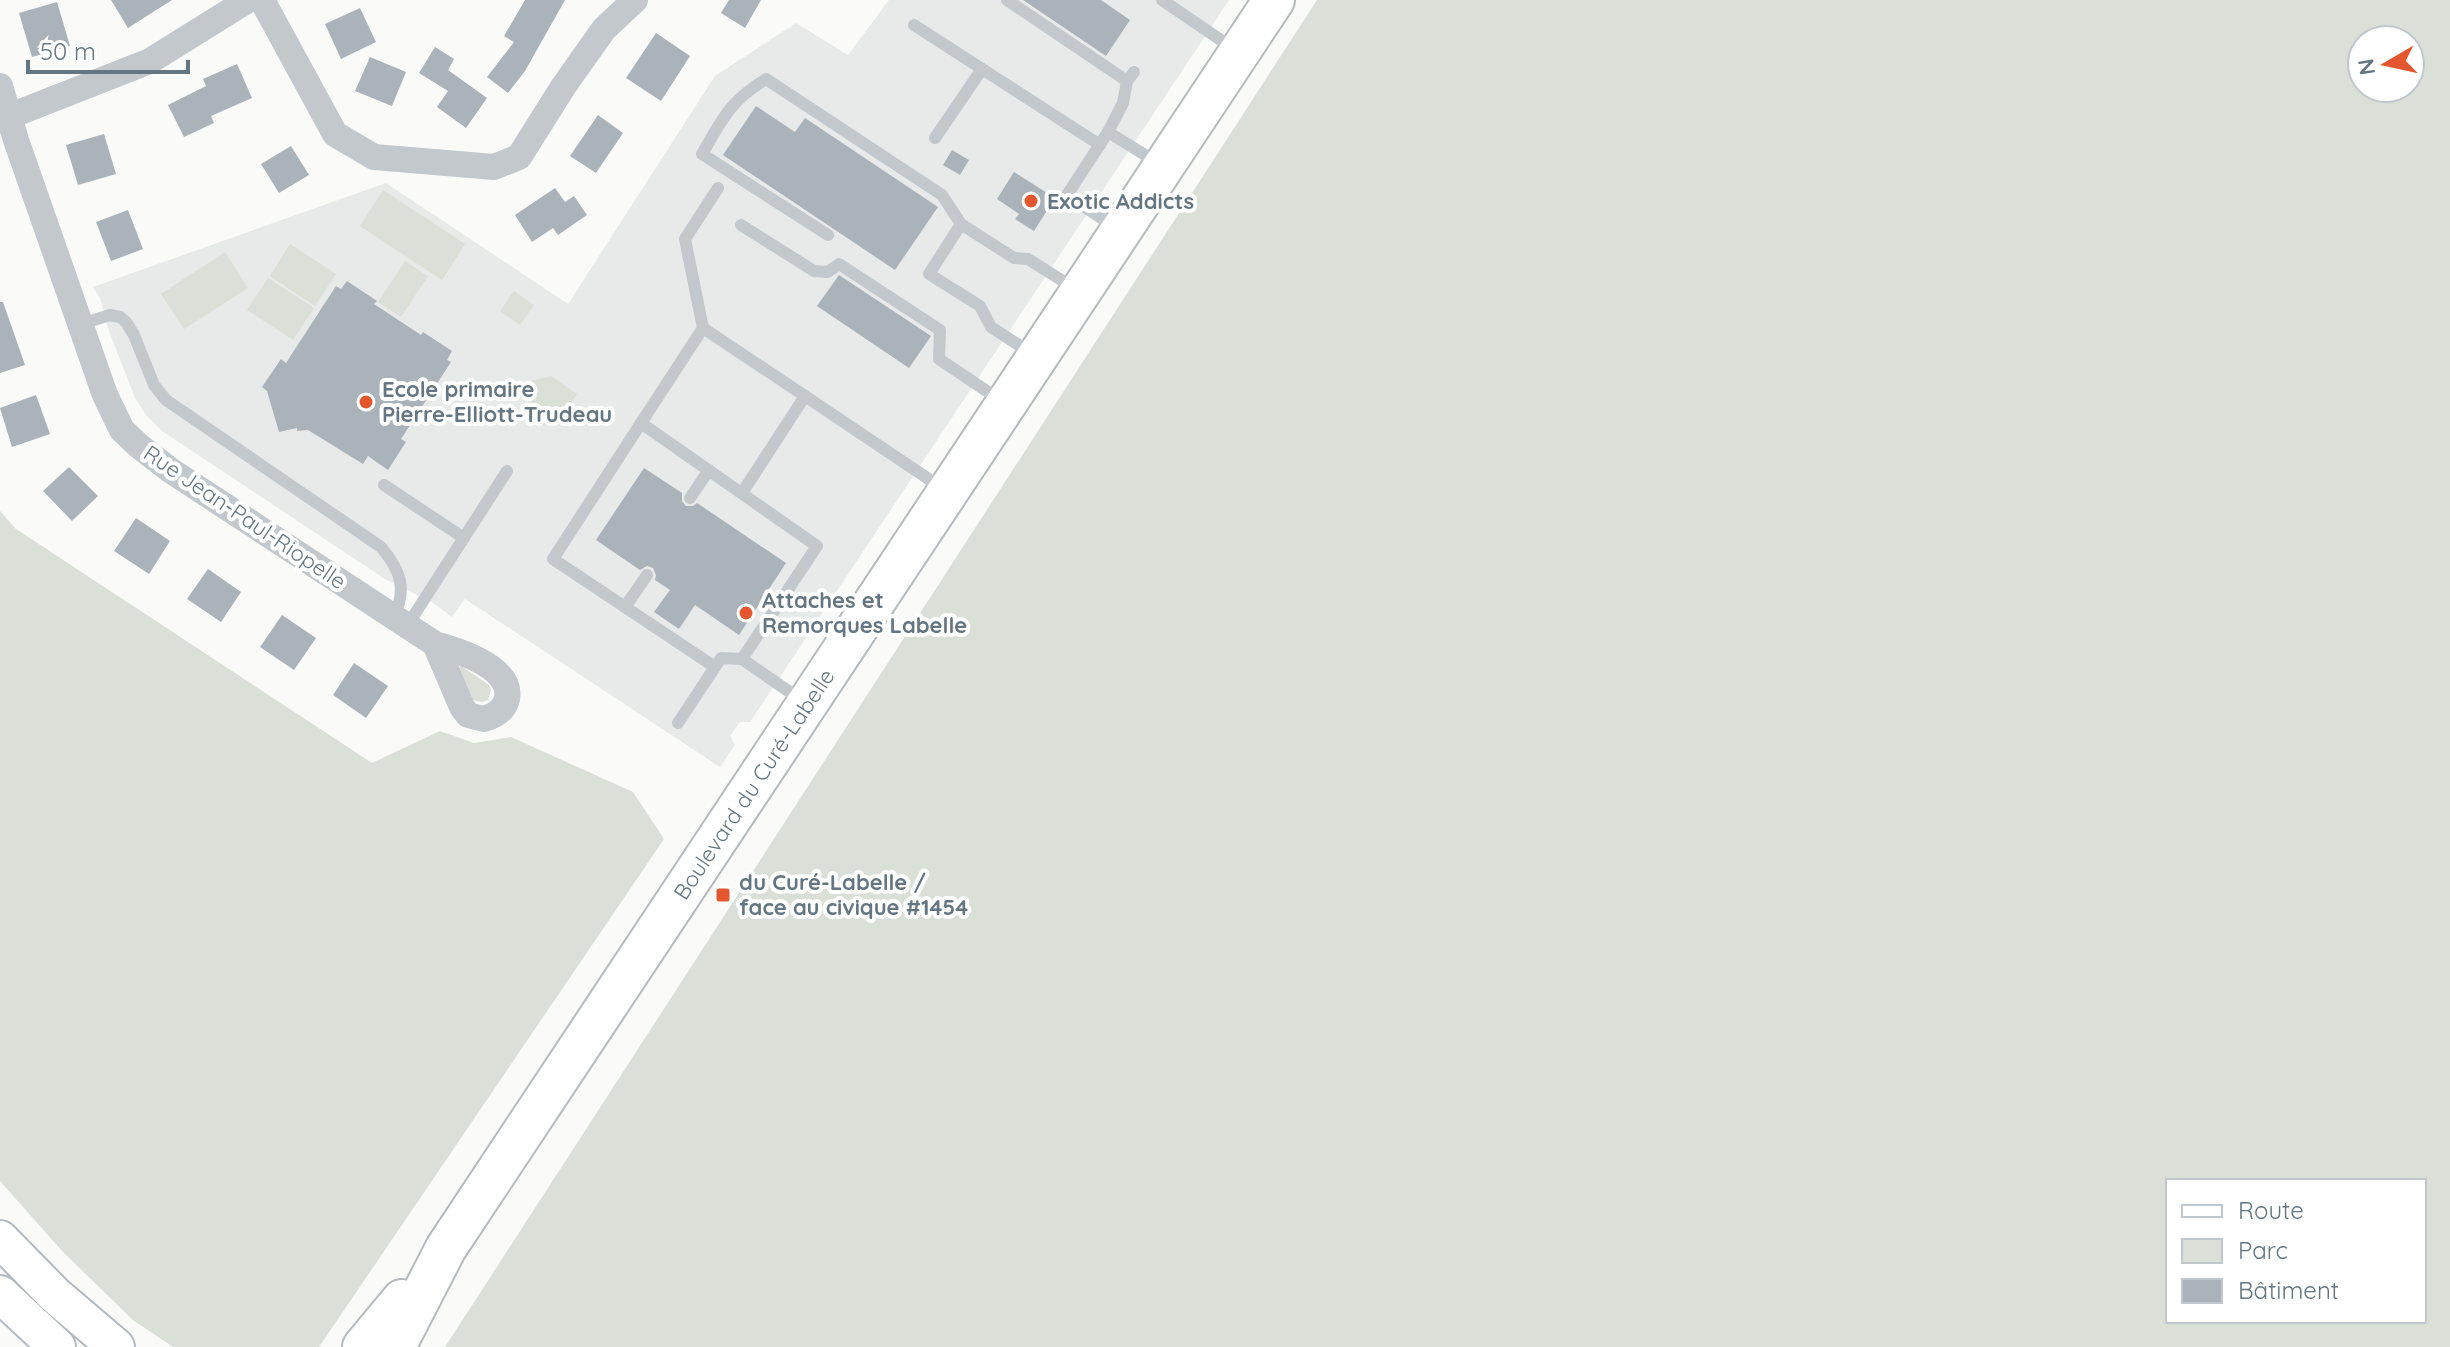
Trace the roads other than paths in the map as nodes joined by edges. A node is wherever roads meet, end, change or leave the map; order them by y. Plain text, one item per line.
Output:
1 (248, 0) edge
2 (262, 0) edge
3 (635, 0) edge
4 (1007, 0) edge
5 (1162, 0) edge
6 (1274, 0) edge
7 (1179, 5) edge
8 (914, 25) dead end
9 (1240, 52) junction
10 (982, 69) junction
11 (0, 86) edge
12 (4, 119) edge
13 (1108, 132) junction
14 (935, 138) dead end
15 (1100, 145) junction
16 (1164, 167) junction
17 (718, 188) dead end
18 (961, 224) junction
19 (741, 225) dead end
20 (1121, 232) junction
21 (828, 235) dead end
22 (1080, 292) junction
23 (81, 324) junction
24 (703, 328) junction
25 (1037, 357) junction
26 (805, 396) junction
27 (1006, 404) junction
28 (641, 423) junction
29 (709, 470) junction
30 (507, 471) dead end
31 (384, 485) dead end
32 (948, 492) junction
33 (742, 493) junction
34 (690, 498) dead end
35 (464, 538) junction
36 (647, 575) dead end
37 (625, 607) junction
38 (401, 622) junction
39 (435, 644) dead end
40 (742, 659) junction
41 (715, 667) junction
42 (807, 704) junction
43 (678, 723) dead end
44 (0, 1239) edge
45 (446, 1248) junction
46 (0, 1294) edge
47 (57, 1347) edge
48 (116, 1347) edge
49 (363, 1347) edge
50 (395, 1347) edge

1 - 12 street
2 - 3 street
4 - 13 lane
5 - 7 lane
6 - 9 main road, Boulevard du Curé-Labelle
7 - 9 lane
8 - 10 lane
9 - 16 main road, Boulevard du Curé-Labelle
10 - 14 lane
10 - 15 lane
11 - 12 street, Rue Jean-Paul-Riopelle
12 - 23 street, Rue Jean-Paul-Riopelle
13 - 15 lane
13 - 16 lane
15 - 20 lane
16 - 20 main road, Boulevard du Curé-Labelle
17 - 24 lane
18 - 21 lane
18 - 22 lane
18 - 25 lane
19 - 27 lane
20 - 22 main road, Boulevard du Curé-Labelle
22 - 25 main road, Boulevard du Curé-Labelle
23 - 38 street, Rue Jean-Paul-Riopelle
23 - 38 lane
24 - 26 lane
24 - 28 lane
25 - 27 main road, Boulevard du Curé-Labelle
26 - 32 lane
26 - 33 lane
27 - 32 main road, Boulevard du Curé-Labelle
28 - 29 lane
28 - 37 lane
29 - 33 lane
29 - 34 lane
30 - 35 lane
31 - 35 lane
32 - 42 main road, Boulevard du Curé-Labelle
33 - 40 lane
35 - 38 lane
36 - 37 lane
37 - 41 lane
38 - 39 street, Rue Jean-Paul-Riopelle
40 - 41 lane
40 - 42 lane
41 - 43 lane
42 - 45 main road, Boulevard du Curé-Labelle
44 - 48 street
45 - 49 main road, Boulevard du Curé-Labelle
45 - 50 main road, Boulevard du Curé-Labelle
46 - 47 street

